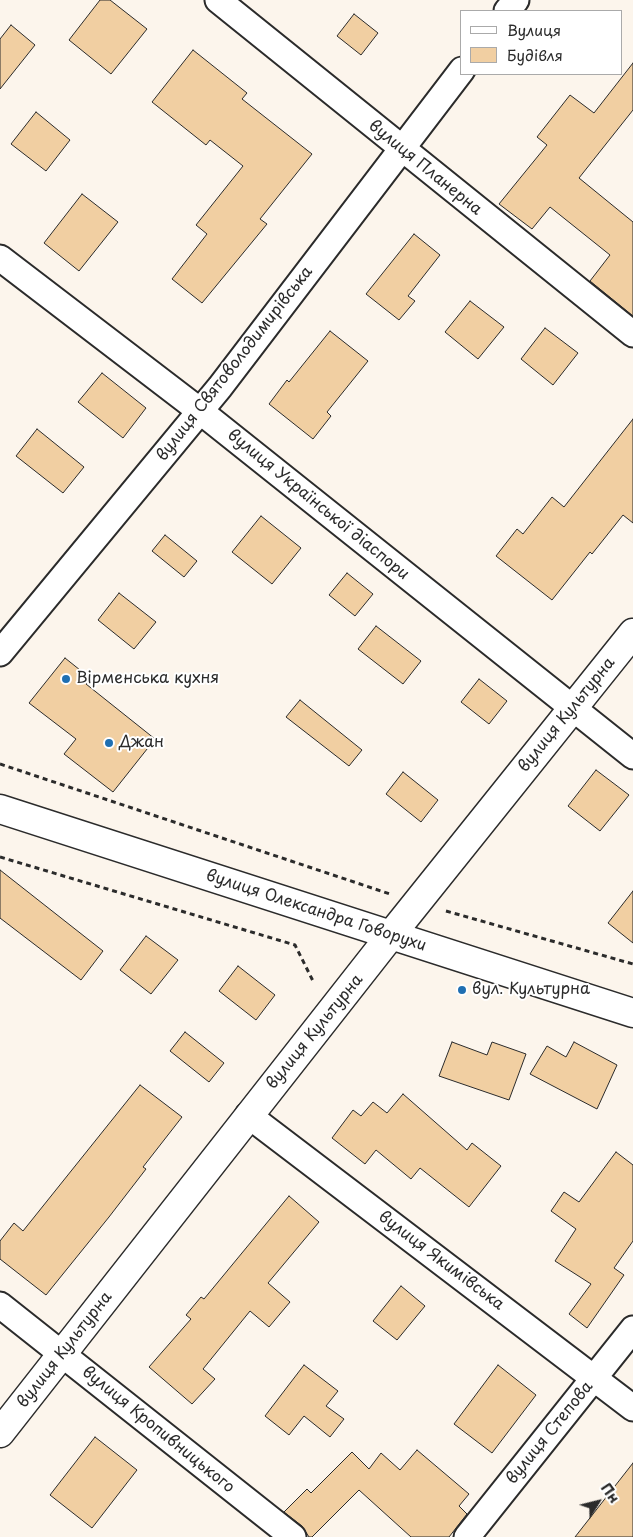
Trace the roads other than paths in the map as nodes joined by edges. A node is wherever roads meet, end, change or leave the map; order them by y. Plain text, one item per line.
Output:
1 (218, 0) edge
2 (516, 0) edge
3 (508, 10) edge
4 (460, 73) edge
5 (401, 149) junction
6 (0, 258) edge
7 (633, 334) edge
8 (200, 410) junction
9 (633, 633) edge
10 (0, 653) edge
11 (573, 708) junction
12 (633, 756) edge
13 (0, 808) edge
14 (391, 935) junction
15 (633, 1013) edge
16 (248, 1115) junction
17 (0, 1305) edge
18 (633, 1329) edge
19 (63, 1354) junction
20 (594, 1377) junction
21 (633, 1408) edge
22 (0, 1434) edge
23 (293, 1537) edge
24 (467, 1537) edge

1 - 5 street, вулиця Планерна
2 - 3 street
4 - 5 street, вулиця Святоволодимирівська
5 - 7 street, вулиця Планерна
5 - 8 street, вулиця Святоволодимирівська
6 - 8 street, вулиця Української діаспори
8 - 10 street, вулиця Святоволодимирівська
8 - 11 street, вулиця Української діаспори
9 - 11 main road, вулиця Культурна
11 - 12 street, вулиця Української діаспори
11 - 14 main road, вулиця Культурна
13 - 14 main road, вулиця Олександра Говорухи
14 - 15 main road, вулиця Олександра Говорухи
14 - 16 main road, вулиця Культурна
16 - 19 main road, вулиця Культурна
16 - 20 street, вулиця Якимівська
17 - 19 street, вулиця Кропивницького
18 - 20 street, вулиця Степова
19 - 22 main road, вулиця Культурна
19 - 23 street, вулиця Кропивницького
20 - 21 street, вулиця Якимівська
20 - 24 street, вулиця Степова

